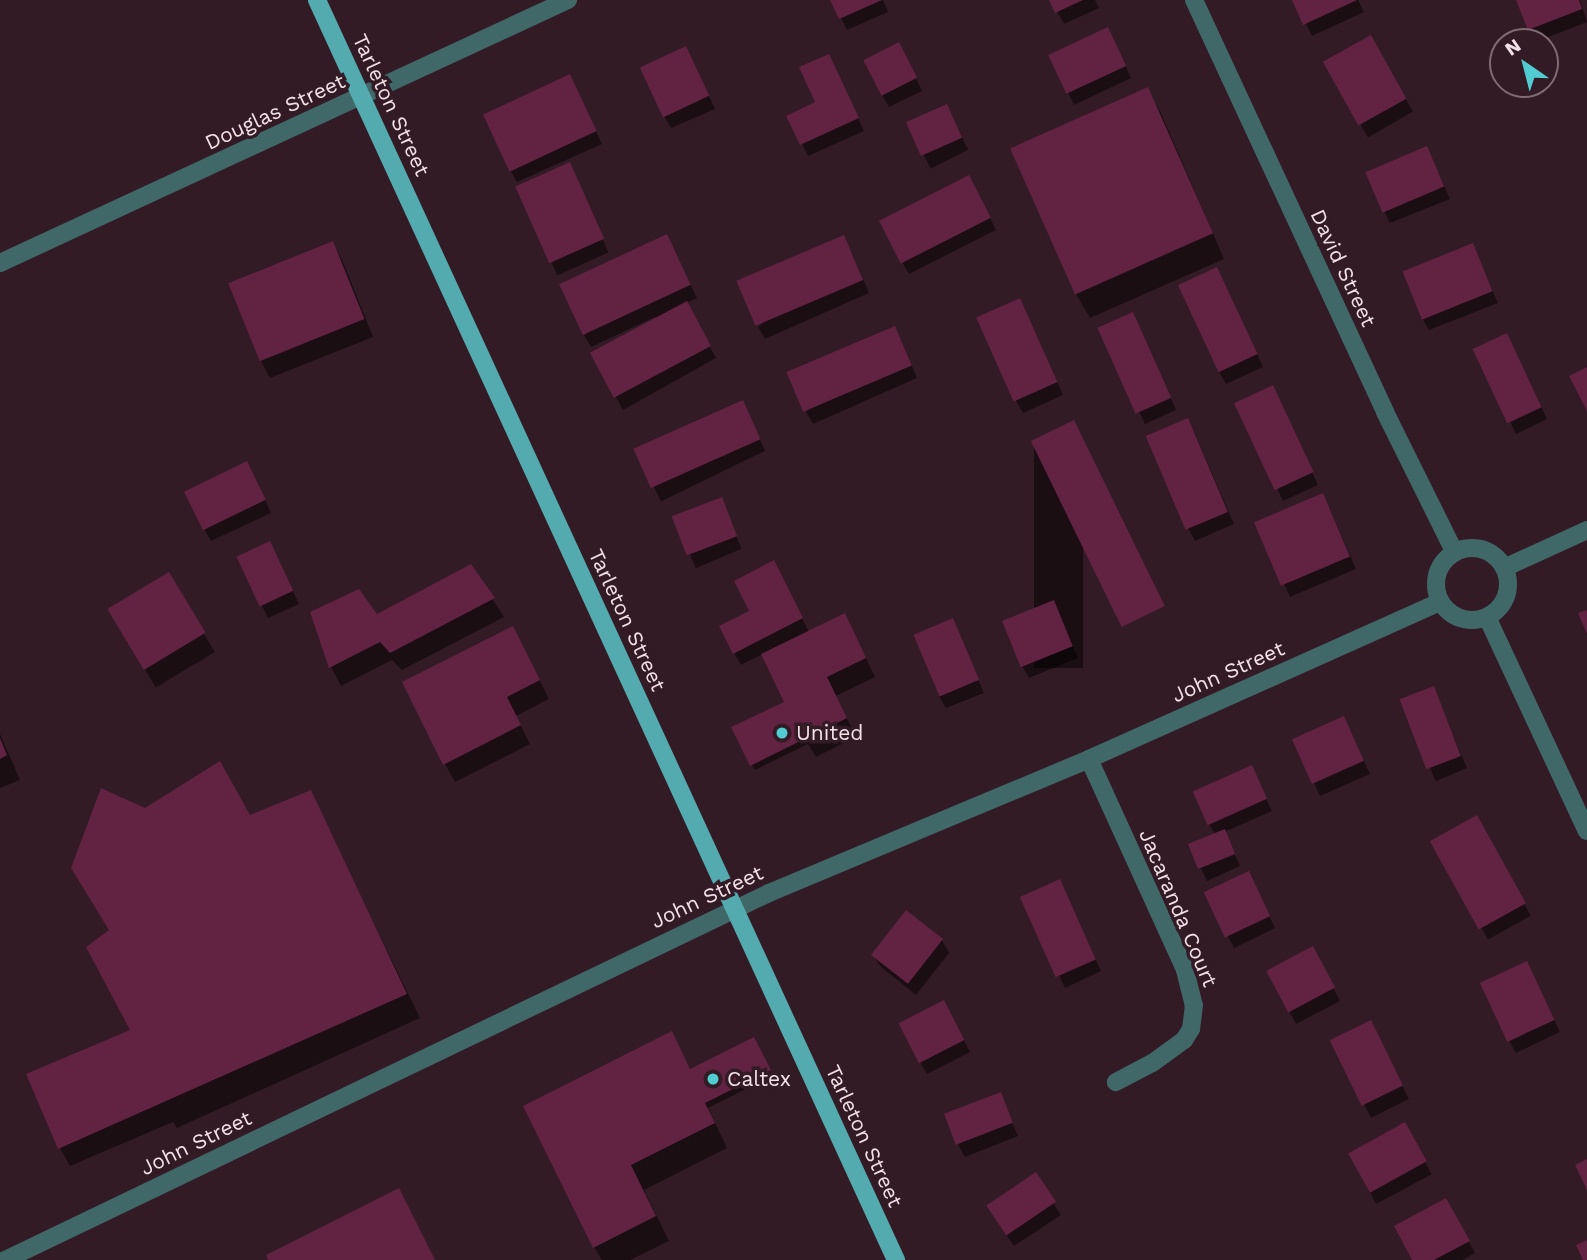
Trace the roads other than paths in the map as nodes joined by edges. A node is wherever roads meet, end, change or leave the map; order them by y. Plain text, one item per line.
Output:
1 (317, 0) edge
2 (568, 0) edge
3 (1194, 0) edge
4 (363, 97) junction
5 (0, 263) edge
6 (1587, 530) edge
7 (1455, 553) junction
8 (1504, 568) junction
9 (1440, 602) junction
10 (1487, 617) junction
11 (1089, 759) junction
12 (1587, 831) edge
13 (734, 909) junction
14 (1116, 1082) dead end
15 (5, 1260) edge
16 (896, 1260) edge

1 - 4 main road, Tarleton Street
2 - 4 street, Douglas Street
3 - 7 street, David Street
4 - 5 street, Douglas Street
4 - 13 main road, Tarleton Street
6 - 8 street
7 - 8 street
7 - 9 street
8 - 10 street
9 - 10 street
9 - 11 street, John Street
10 - 12 street
11 - 13 street, John Street
11 - 14 street, Jacaranda Court
13 - 15 street, John Street
13 - 16 main road, Tarleton Street

